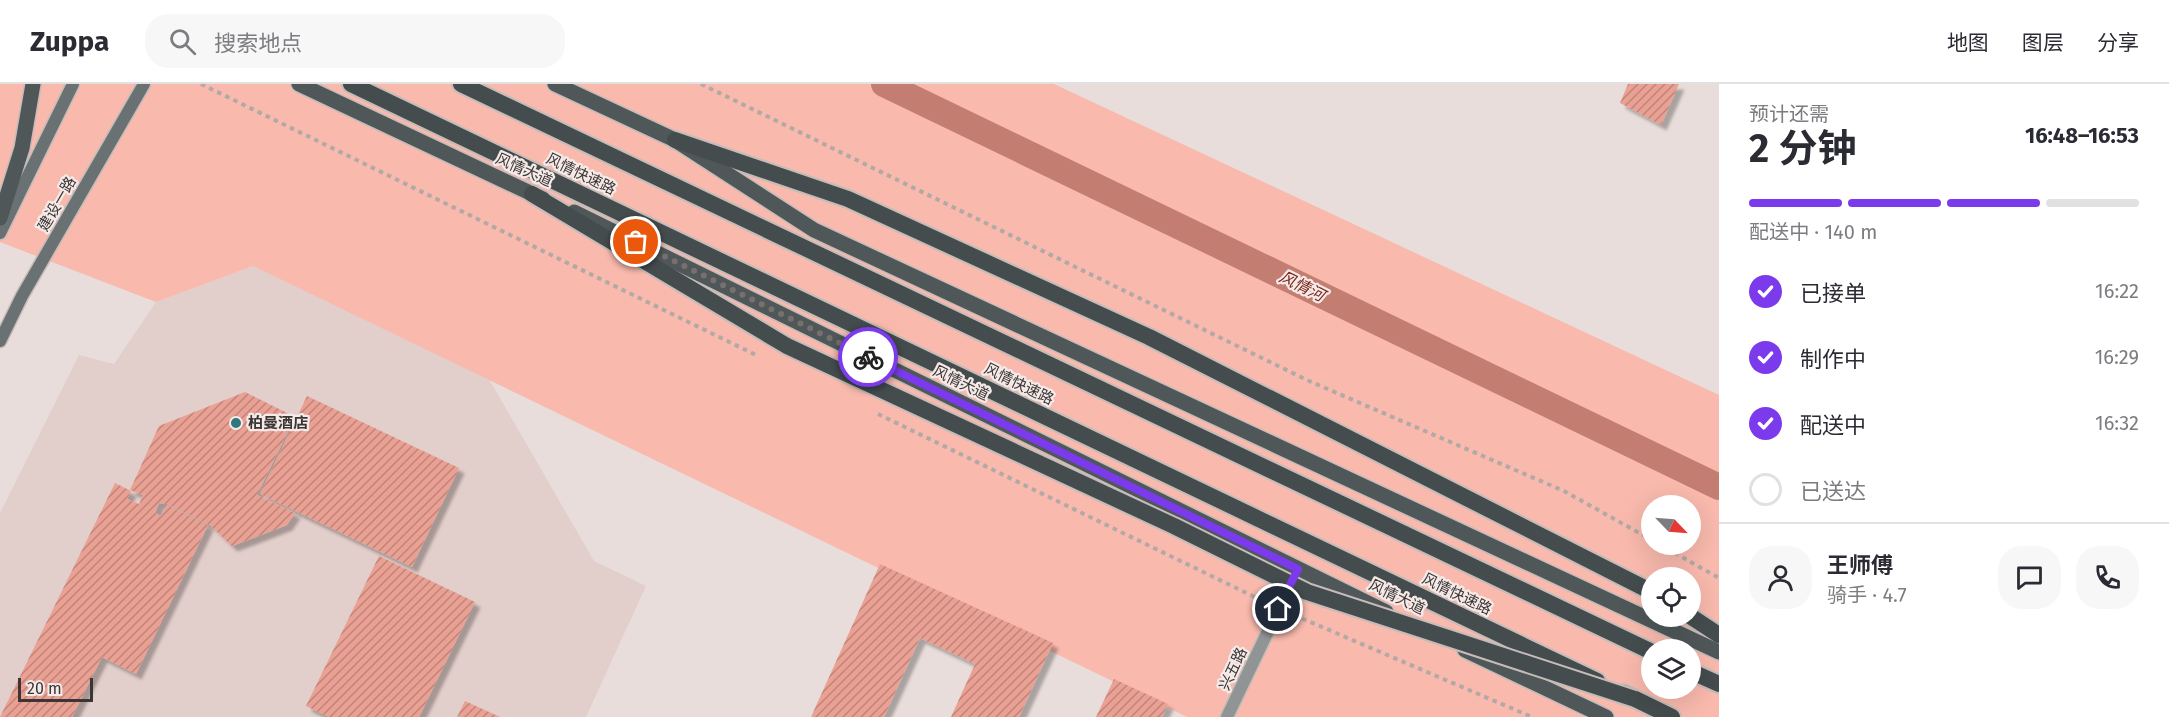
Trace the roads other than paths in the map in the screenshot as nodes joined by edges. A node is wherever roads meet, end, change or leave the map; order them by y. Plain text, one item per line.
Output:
1 (33, 84) edge
2 (73, 84) edge
3 (144, 84) edge
4 (299, 84) edge
5 (351, 84) edge
6 (460, 84) edge
7 (555, 84) edge
8 (675, 140) junction
9 (532, 194) junction
10 (0, 218) edge
11 (0, 233) edge
12 (0, 341) edge
13 (1298, 569) junction
14 (1641, 586) edge
15 (1701, 623) edge
16 (1719, 635) edge
17 (1641, 647) edge
18 (1719, 652) edge
19 (1701, 676) edge
20 (1719, 684) edge
21 (1635, 699) junction
22 (1227, 717) edge
23 (1606, 717) edge
24 (1672, 717) edge

1 - 10 main road
2 - 11 main road
3 - 12 main road, 建设一路
4 - 9 main road, 风情大道
5 - 21 highway, 风情快速路, bridge
6 - 17 highway, 风情快速路
7 - 8 main road
8 - 14 highway
8 - 18 main road
9 - 13 main road, 风情大道
9 - 21 highway, bridge
13 - 22 street, 兴五路
13 - 23 main road, 风情大道
15 - 16 highway
19 - 20 highway
21 - 24 highway, 风情快速路

